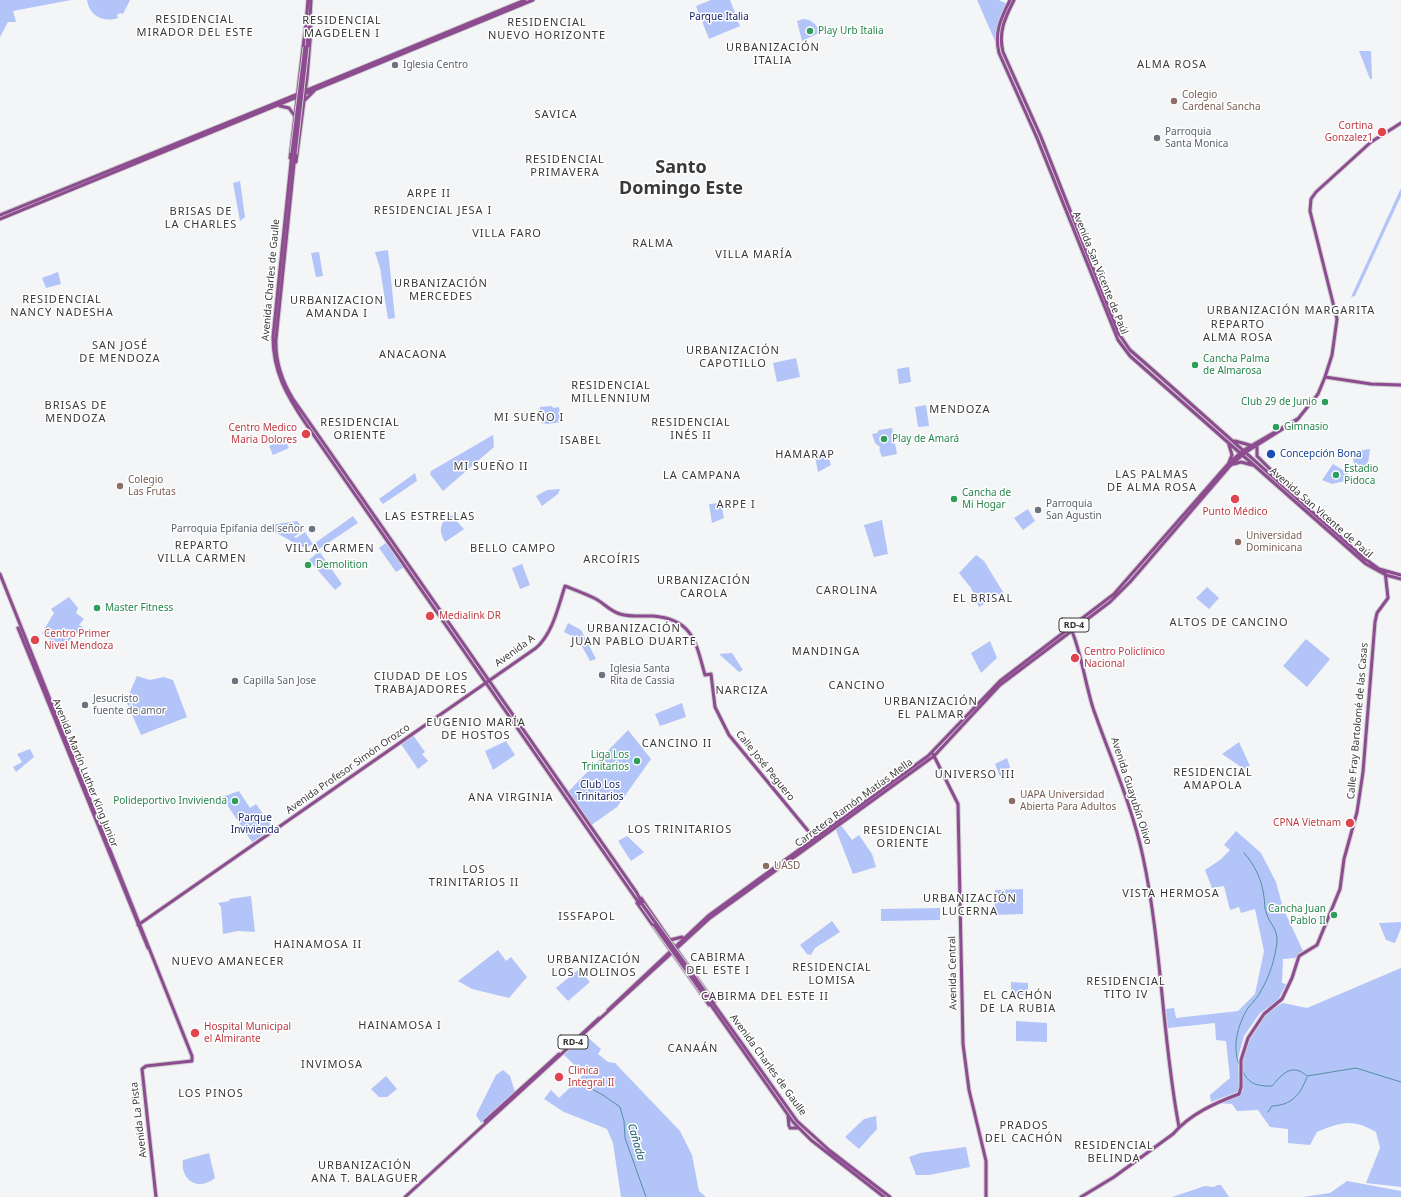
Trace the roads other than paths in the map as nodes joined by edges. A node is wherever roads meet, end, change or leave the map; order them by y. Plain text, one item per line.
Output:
1 (308, 0) edge
2 (311, 0) edge
3 (525, 0) edge
4 (533, 0) edge
5 (1010, 0) edge
6 (1014, 0) edge
7 (310, 18) junction
8 (306, 22) junction
9 (306, 47) junction
10 (300, 78) junction
11 (307, 78) junction
12 (318, 87) junction
13 (305, 92) junction
14 (298, 95) junction
15 (286, 100) junction
16 (276, 107) junction
17 (303, 112) junction
18 (295, 116) junction
19 (1401, 123) edge
20 (291, 172) junction
21 (0, 215) edge
22 (0, 219) edge
23 (1325, 377) junction
24 (1401, 385) edge
25 (1300, 417) junction
26 (1232, 439) junction
27 (1227, 442) junction
28 (1258, 445) junction
29 (1252, 446) junction
30 (1245, 451) junction
31 (1242, 454) junction
32 (1229, 464) junction
33 (1255, 467) junction
34 (1226, 470) junction
35 (1273, 476) junction
36 (1385, 571) junction
37 (0, 574) edge
38 (1401, 575) edge
39 (1386, 576) junction
40 (1401, 578) edge
41 (1071, 629) junction
42 (711, 674) joint
43 (487, 681) junction
44 (933, 754) junction
45 (814, 838) junction
46 (637, 893) junction
47 (633, 896) junction
48 (641, 905) junction
49 (139, 924) junction
50 (688, 934) junction
51 (667, 946) junction
52 (675, 946) junction
53 (672, 953) junction
54 (715, 1008) junction
55 (788, 1116) junction
56 (1179, 1127) junction
57 (799, 1128) junction
58 (863, 1175) junction
59 (857, 1176) junction
60 (868, 1179) junction
61 (864, 1180) junction
62 (156, 1197) edge
63 (406, 1197) edge
64 (884, 1197) edge
65 (890, 1197) edge
66 (986, 1197) edge
67 (1081, 1197) edge

1 - 8 main road, Avenida Charles de Gaulle
2 - 7 main road, Avenida Charles de Gaulle
3 - 12 main road
4 - 12 main road
5 - 27 main road, Avenida San Vicente de Paúl
6 - 26 main road, Avenida San Vicente de Paúl
7 - 9 main road, Avenida Charles de Gaulle
7 - 11 main road
8 - 9 main road, Avenida Charles de Gaulle
8 - 10 main road
9 - 20 main road, Avenida Charles de Gaulle, bridge
10 - 14 main road
10 - 15 main road
11 - 12 main road
11 - 13 main road
12 - 13 main road
12 - 17 main road
13 - 14 main road
13 - 17 main road
14 - 15 main road
14 - 16 main road
14 - 18 main road
15 - 21 main road
16 - 18 main road
16 - 22 main road
17 - 20 main road
18 - 20 main road
19 - 23 main road, RD-4
20 - 43 main road, Avenida Charles de Gaulle
23 - 24 main road
23 - 25 main road, RD-4
25 - 28 main road, RD-4
25 - 29 main road, RD-4
26 - 29 main road
26 - 30 main road, Avenida San Vicente de Paúl
27 - 31 main road, Avenida San Vicente de Paúl
27 - 32 main road
28 - 30 main road, RD-4
28 - 35 main road
29 - 30 main road, RD-4
30 - 31 main road, RD-4
30 - 35 main road, Avenida San Vicente de Paúl
31 - 32 main road, Carretera Ramón Matías Mella / RD-4
31 - 33 main road, Avenida San Vicente de Paúl
31 - 34 main road, Carretera Ramón Matías Mella / RD-4
32 - 41 main road, Carretera Ramón Matías Mella / RD-4
33 - 34 main road
33 - 39 main road, Avenida San Vicente de Paúl
34 - 41 main road, Carretera Ramón Matías Mella / RD-4
35 - 36 main road, Avenida San Vicente de Paúl
36 - 38 main road, Avenida San Vicente de Paúl
36 - 39 main road
37 - 49 main road, Avenida Martín Luther King Junior
39 - 40 main road, Avenida San Vicente de Paúl
39 - 56 main road, Calle Fray Bartolomé de las Casas
41 - 44 main road, Carretera Ramón Matías Mella / RD-4
41 - 56 main road, Avenida Guayubín Olivo
42 - 43 main road, Avenida A
42 - 45 main road, Calle José Peguero
43 - 46 main road, Avenida Charles de Gaulle
43 - 47 main road, Avenida Charles de Gaulle
43 - 49 main road, Avenida Profesor Simón Orozco
44 - 45 main road, Carretera Ramón Matías Mella / RD-4
44 - 52 main road, Carretera Ramón Matías Mella / RD-4
44 - 66 main road, Avenida Central
45 - 50 main road, Carretera Ramón Matías Mella / RD-4
46 - 48 main road, Avenida Charles de Gaulle
46 - 52 main road
47 - 48 main road, Avenida Charles de Gaulle
47 - 51 main road
48 - 54 main road, Avenida Charles de Gaulle, bridge
49 - 62 main road, Avenida La Pista
50 - 52 main road, Carretera Ramón Matías Mella / RD-4
50 - 52 main road
51 - 52 main road
51 - 53 main road
52 - 53 main road, Carretera Ramón Matías Mella / RD-4
52 - 54 main road
53 - 54 main road
53 - 63 main road, Carretera Ramón Matías Mella / RD-4
54 - 55 main road, Avenida Charles de Gaulle
54 - 58 main road, Avenida Charles de Gaulle
55 - 57 main road, Avenida Charles de Gaulle
55 - 57 main road
56 - 67 main road
57 - 59 main road, Avenida Charles de Gaulle
58 - 59 main road
58 - 60 main road, Avenida Charles de Gaulle
59 - 61 main road, Avenida Charles de Gaulle
60 - 61 main road
60 - 65 main road, Avenida Charles de Gaulle
61 - 64 main road, Avenida Charles de Gaulle

